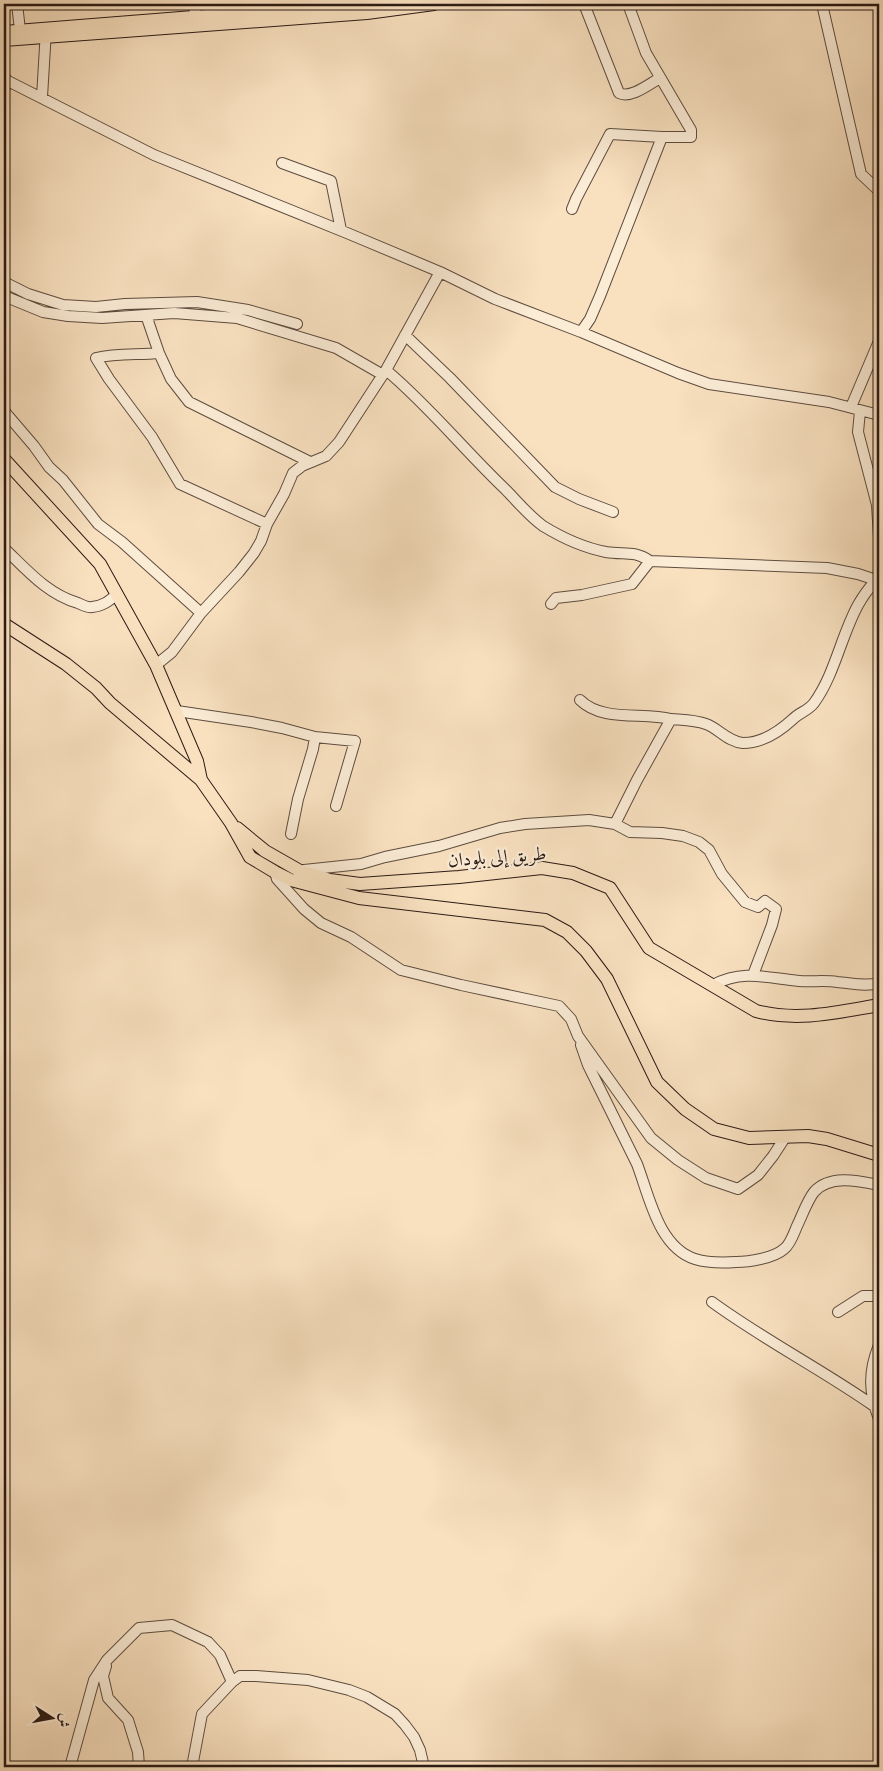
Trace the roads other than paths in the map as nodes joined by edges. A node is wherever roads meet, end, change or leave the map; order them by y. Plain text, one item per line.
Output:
1 (17, 4) edge
2 (192, 4) edge
3 (356, 4) edge
4 (434, 4) edge
5 (584, 4) edge
6 (628, 4) edge
7 (822, 4) edge
8 (198, 17) junction
9 (20, 30) junction
10 (4, 32) edge
11 (46, 33) junction
12 (4, 40) edge
13 (660, 78) junction
14 (5, 83) edge
15 (42, 97) junction
16 (662, 137) junction
17 (282, 163) dead end
18 (879, 191) edge
19 (572, 209) dead end
20 (340, 230) junction
21 (440, 272) junction
22 (4, 282) edge
23 (4, 296) edge
24 (146, 315) junction
25 (297, 324) dead end
26 (580, 332) junction
27 (405, 335) junction
28 (879, 341) edge
29 (159, 353) junction
30 (384, 373) junction
31 (855, 409) junction
32 (4, 411) edge
33 (879, 415) edge
34 (4, 459) edge
35 (310, 462) junction
36 (613, 512) dead end
37 (267, 524) junction
38 (879, 537) edge
39 (4, 548) edge
40 (650, 561) junction
41 (878, 578) edge
42 (116, 595) junction
43 (551, 604) dead end
44 (201, 614) junction
45 (4, 624) edge
46 (156, 665) junction
47 (580, 700) dead end
48 (177, 711) junction
49 (671, 719) junction
50 (315, 737) junction
51 (201, 780) junction
52 (336, 806) dead end
53 (231, 823) junction
54 (615, 824) junction
55 (291, 834) dead end
56 (300, 871) junction
57 (276, 872) junction
58 (753, 975) junction
59 (879, 984) edge
60 (713, 985) junction
61 (879, 1005) edge
62 (578, 1036) junction
63 (786, 1136) junction
64 (879, 1155) edge
65 (879, 1185) edge
66 (879, 1296) edge
67 (712, 1302) dead end
68 (838, 1312) dead end
69 (879, 1345) edge
70 (874, 1406) junction
71 (879, 1420) edge
72 (107, 1660) junction
73 (232, 1682) junction
74 (70, 1767) edge
75 (139, 1767) edge
76 (192, 1767) edge
77 (424, 1767) edge

1 - 9 street
2 - 8 street
3 - 8 main road
4 - 11 main road
5 - 13 street
6 - 13 street
7 - 18 street
8 - 11 main road
9 - 10 main road
9 - 11 main road
11 - 12 main road
11 - 15 street
13 - 16 street
14 - 15 street
15 - 20 street
16 - 19 street
16 - 26 street
17 - 20 street
20 - 21 street
21 - 26 street
21 - 27 street
22 - 25 street
23 - 24 street
24 - 29 street
24 - 30 street
26 - 31 street
27 - 30 street
27 - 36 street
28 - 31 street
29 - 35 street
29 - 37 street
30 - 35 street
30 - 40 street
31 - 33 street
31 - 38 street
32 - 44 street
34 - 42 main road
35 - 37 street
37 - 44 street
39 - 42 street
40 - 41 street
40 - 43 street
41 - 49 street
42 - 46 main road
44 - 46 street
45 - 51 main road
46 - 48 main road
47 - 49 street
48 - 50 street
48 - 51 main road
49 - 54 street
50 - 52 street
50 - 55 street
51 - 53 main road
53 - 56 main road, طريق إلى بلودان
53 - 57 main road
54 - 56 street
54 - 58 street
56 - 60 main road, طريق إلى بلودان
57 - 62 street
57 - 63 main road
58 - 59 street
58 - 60 street
60 - 61 main road, طريق إلى بلودان
62 - 63 street
62 - 65 street
63 - 64 main road
66 - 68 street
67 - 70 street
69 - 70 street
70 - 71 street
72 - 73 street
72 - 74 street
72 - 75 street
73 - 76 street
73 - 77 street

